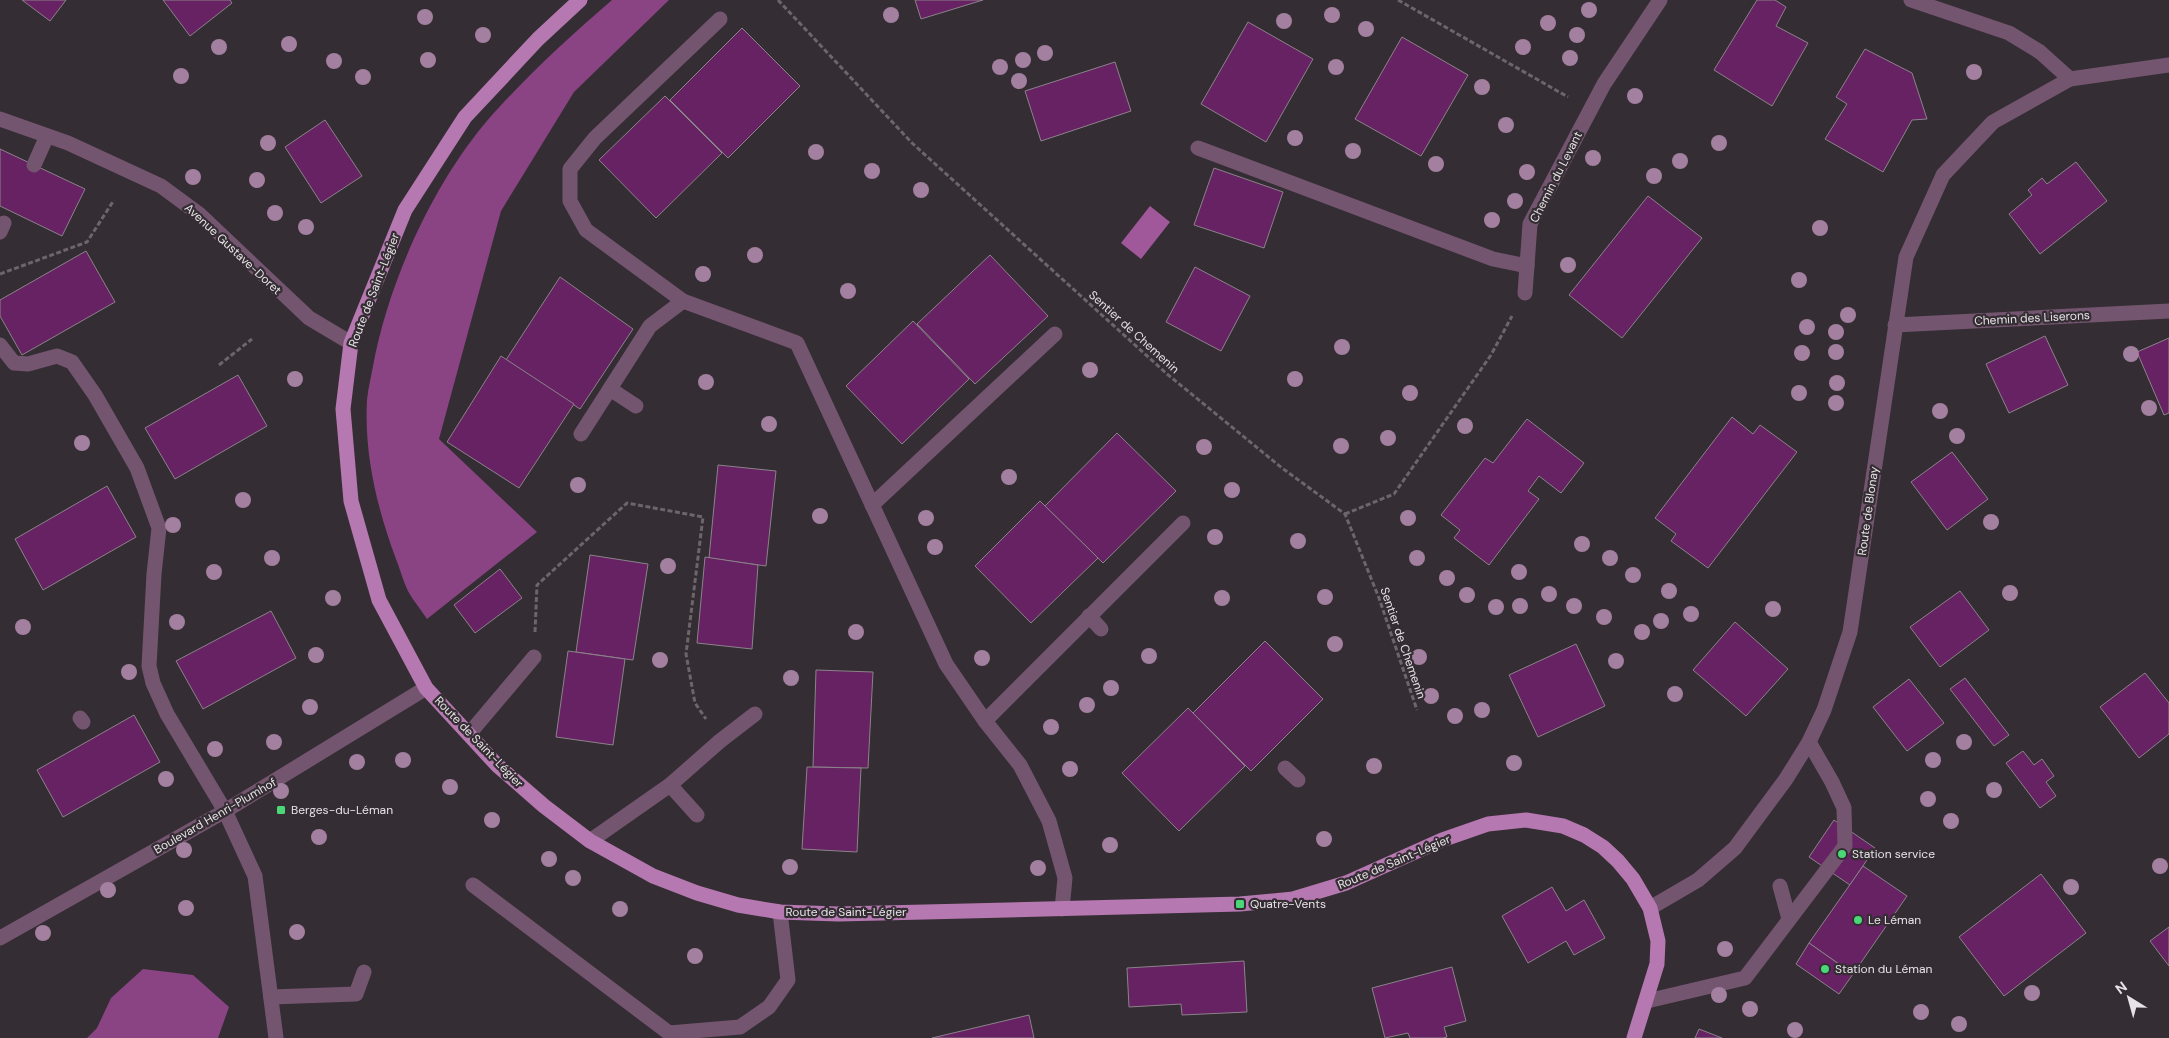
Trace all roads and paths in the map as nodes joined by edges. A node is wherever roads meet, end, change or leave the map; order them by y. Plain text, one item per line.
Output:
1 (580, 0) edge
2 (778, 0) edge
3 (1398, 0) edge
4 (1660, 0) edge
5 (1911, 0) edge
6 (720, 18) dead end
7 (2169, 65) edge
8 (2070, 79) junction
9 (1590, 110) junction
10 (0, 119) edge
11 (47, 136) junction
12 (1198, 148) dead end
13 (34, 166) dead end
14 (114, 200) dead end
15 (1527, 266) junction
16 (0, 274) edge
17 (1525, 293) joint
18 (683, 301) junction
19 (2169, 311) edge
20 (1895, 325) junction
21 (1055, 334) dead end
22 (252, 339) dead end
23 (351, 343) junction
24 (0, 345) edge
25 (219, 365) dead end
26 (610, 389) junction
27 (636, 406) dead end
28 (581, 434) dead end
29 (872, 505) junction
30 (1345, 514) junction
31 (1183, 523) dead end
32 (1089, 616) junction
33 (1101, 629) dead end
34 (534, 657) joint
35 (426, 688) junction
36 (1417, 710) dead end
37 (755, 714) dead end
38 (984, 721) junction
39 (470, 734) junction
40 (720, 741) junction
41 (1810, 742) junction
42 (1284, 768) dead end
43 (1298, 780) dead end
44 (670, 785) junction
45 (225, 811) junction
46 (697, 815) dead end
47 (590, 841) junction
48 (473, 885) dead end
49 (1780, 886) dead end
50 (1062, 908) junction
51 (1650, 908) junction
52 (780, 912) junction
53 (1789, 919) junction
54 (0, 938) edge
55 (364, 972) dead end
56 (271, 997) junction
57 (1647, 1001) junction
58 (276, 1038) edge
59 (1634, 1038) edge

1 - 23 main road, Route de Saint-Légier
2 - 30 path, Sentier de Chemenin
3 - 9 path
4 - 9 street, Chemin du Levant
5 - 8 street
6 - 18 street
7 - 8 street, Route de Blonay
8 - 20 street, Route de Blonay
9 - 15 street, Chemin du Levant
10 - 11 street, Avenue Gustave-Doret
11 - 13 street
11 - 23 street, Avenue Gustave-Doret
12 - 15 street
14 - 16 path
15 - 17 street, Chemin du Levant
17 - 30 path
18 - 26 street
18 - 29 street
19 - 20 street, Chemin des Liserons
20 - 41 street, Route de Blonay
21 - 29 street
22 - 25 path
23 - 35 main road, Route de Saint-Légier
24 - 45 street
26 - 27 street
26 - 28 street
29 - 38 street
30 - 36 path, Sentier de Chemenin
31 - 32 street
32 - 33 street
32 - 38 street
34 - 39 street
34 - 40 path
35 - 39 main road, Route de Saint-Légier
35 - 45 street, Boulevard Henri-Plumhof
37 - 40 street
38 - 50 street
39 - 47 main road, Route de Saint-Légier
40 - 44 street
41 - 51 street, Route de Blonay
41 - 53 street
42 - 43 street
44 - 46 street
44 - 47 street
45 - 54 street, Boulevard Henri-Plumhof
45 - 56 street
47 - 52 main road, Route de Saint-Légier
48 - 52 street
49 - 53 street
50 - 51 main road, Route de Saint-Légier
50 - 52 main road, Route de Saint-Légier
51 - 57 main road
53 - 57 street
55 - 56 street
56 - 58 street
57 - 59 main road

